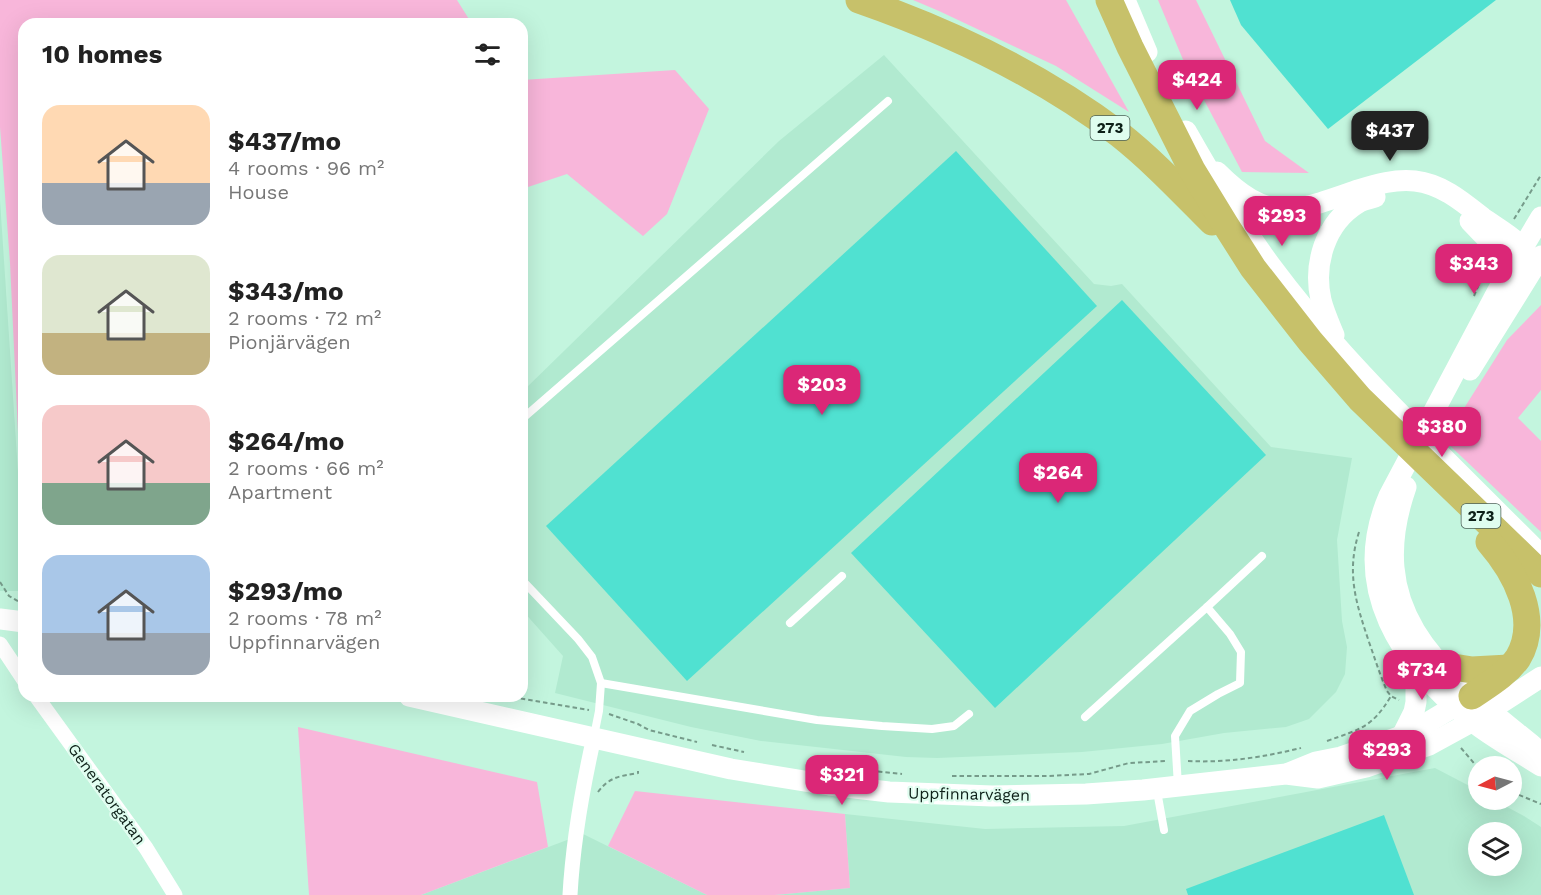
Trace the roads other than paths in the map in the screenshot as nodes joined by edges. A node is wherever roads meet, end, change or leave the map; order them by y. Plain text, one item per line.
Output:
1 (859, 0) edge
2 (1110, 0) edge
3 (1125, 0) edge
4 (888, 101) dead end
5 (1198, 153) junction
6 (1541, 217) edge
7 (1530, 263) edge
8 (1253, 268) junction
9 (1345, 357) junction
10 (528, 414) edge
11 (1420, 458) junction
12 (1541, 555) edge
13 (1262, 556) dead end
14 (1541, 574) edge
15 (842, 576) dead end
16 (528, 586) edge
17 (1207, 607) junction
18 (0, 619) edge
19 (18, 621) edge
20 (790, 623) dead end
21 (0, 644) edge
22 (1429, 666) junction
23 (1509, 668) junction
24 (18, 671) edge
25 (1541, 677) edge
26 (601, 683) junction
27 (40, 702) edge
28 (436, 702) edge
29 (1472, 708) junction
30 (969, 714) dead end
31 (1085, 717) dead end
32 (1402, 736) junction
33 (594, 737) junction
34 (1541, 753) edge
35 (1541, 766) edge
36 (1286, 774) junction
37 (1167, 788) junction
38 (1164, 830) dead end
39 (175, 895) edge
40 (570, 895) edge

1 - 8 highway, 273
2 - 8 highway
3 - 5 main road, 273
4 - 10 lane
5 - 7 main road
5 - 9 main road, 273
6 - 7 main road
7 - 9 main road, 273
7 - 22 main road
8 - 11 highway, 273
9 - 12 main road, 273
11 - 14 highway, 273
11 - 23 highway
13 - 17 lane
15 - 20 lane
16 - 26 lane
17 - 31 lane
17 - 37 lane
18 - 19 main road
21 - 24 street
22 - 23 highway
22 - 29 main road
22 - 32 main road
23 - 29 highway
25 - 29 main road
26 - 30 lane
26 - 33 lane
27 - 39 street, Generatorgatan
28 - 33 main road, Uppfinnarvägen
29 - 32 main road, Uppfinnarvägen
29 - 34 main road
29 - 35 main road
29 - 36 main road, Uppfinnarvägen
32 - 36 main road, Uppfinnarvägen
33 - 37 main road, Uppfinnarvägen
33 - 40 street
36 - 37 main road, Uppfinnarvägen
37 - 38 lane

